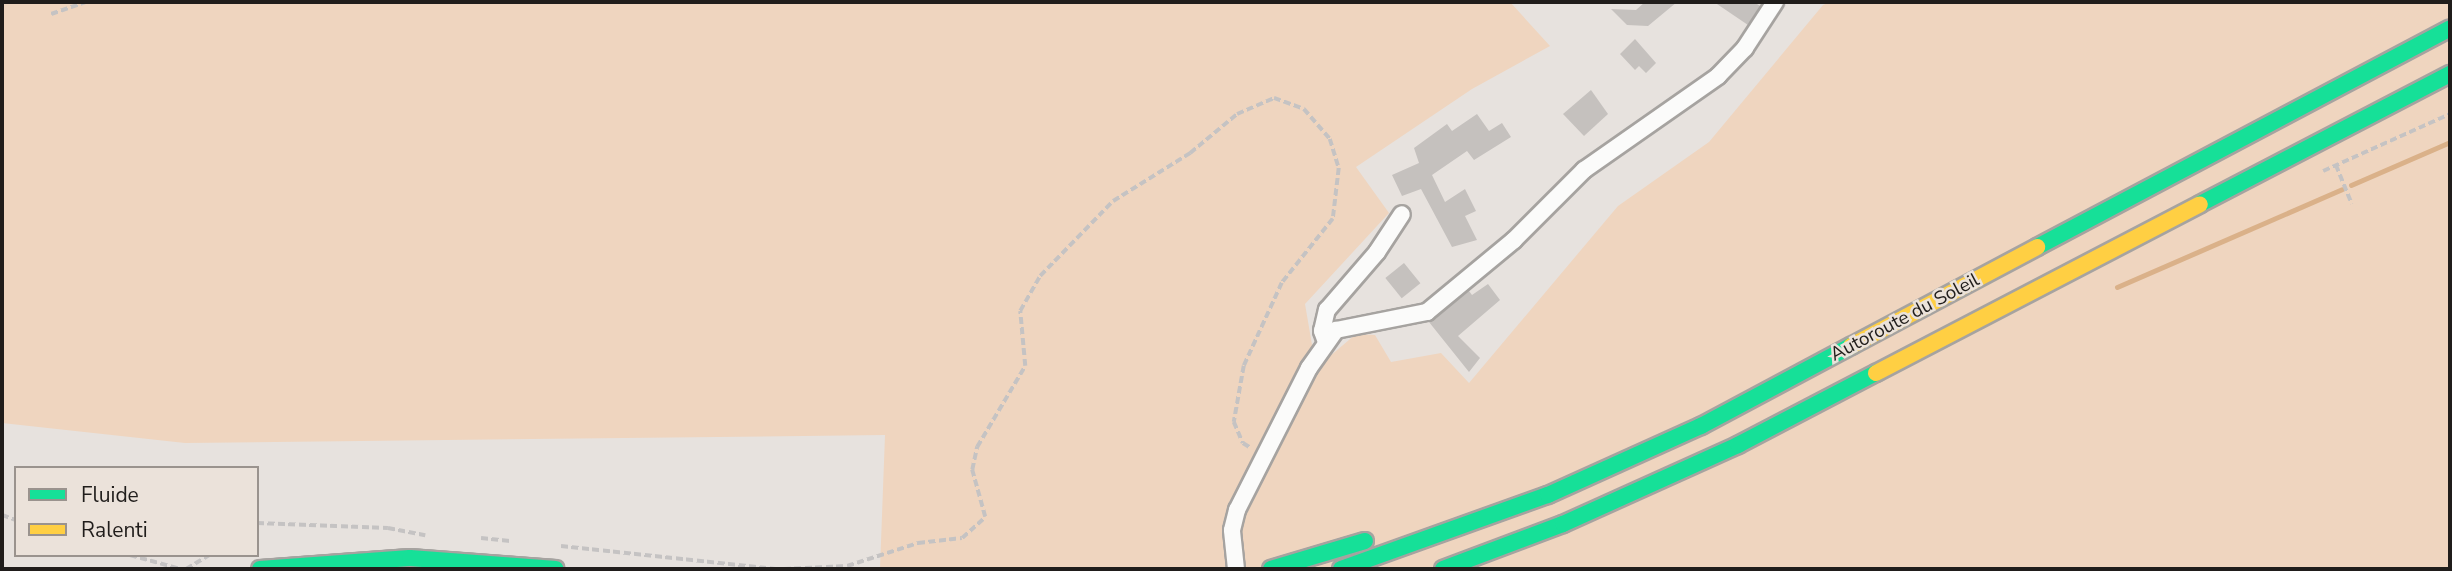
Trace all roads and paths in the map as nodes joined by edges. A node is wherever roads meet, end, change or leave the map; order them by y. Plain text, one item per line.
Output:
1 (86, 2) edge
2 (1774, 2) edge
3 (51, 14) dead end
4 (2450, 28) edge
5 (2450, 74) edge
6 (2450, 114) edge
7 (2336, 165) junction
8 (2323, 171) dead end
9 (2352, 204) dead end
10 (1402, 214) dead end
11 (1886, 327) junction
12 (1326, 342) junction
13 (1265, 456) junction
14 (138, 557) edge
15 (205, 557) edge
16 (1235, 565) edge
17 (184, 569) edge
18 (260, 569) edge
19 (556, 569) edge
20 (784, 569) edge
21 (1271, 569) edge
22 (1341, 569) edge
23 (1443, 569) edge

1 - 3 path
2 - 12 street
4 - 11 highway, Autoroute du Soleil
5 - 23 highway, Autoroute du Soleil
6 - 7 path
7 - 8 path
7 - 9 path
10 - 12 street
11 - 21 highway
11 - 22 highway, Autoroute du Soleil
12 - 13 street
13 - 16 street
13 - 20 path
14 - 17 path
15 - 17 path
18 - 19 highway

